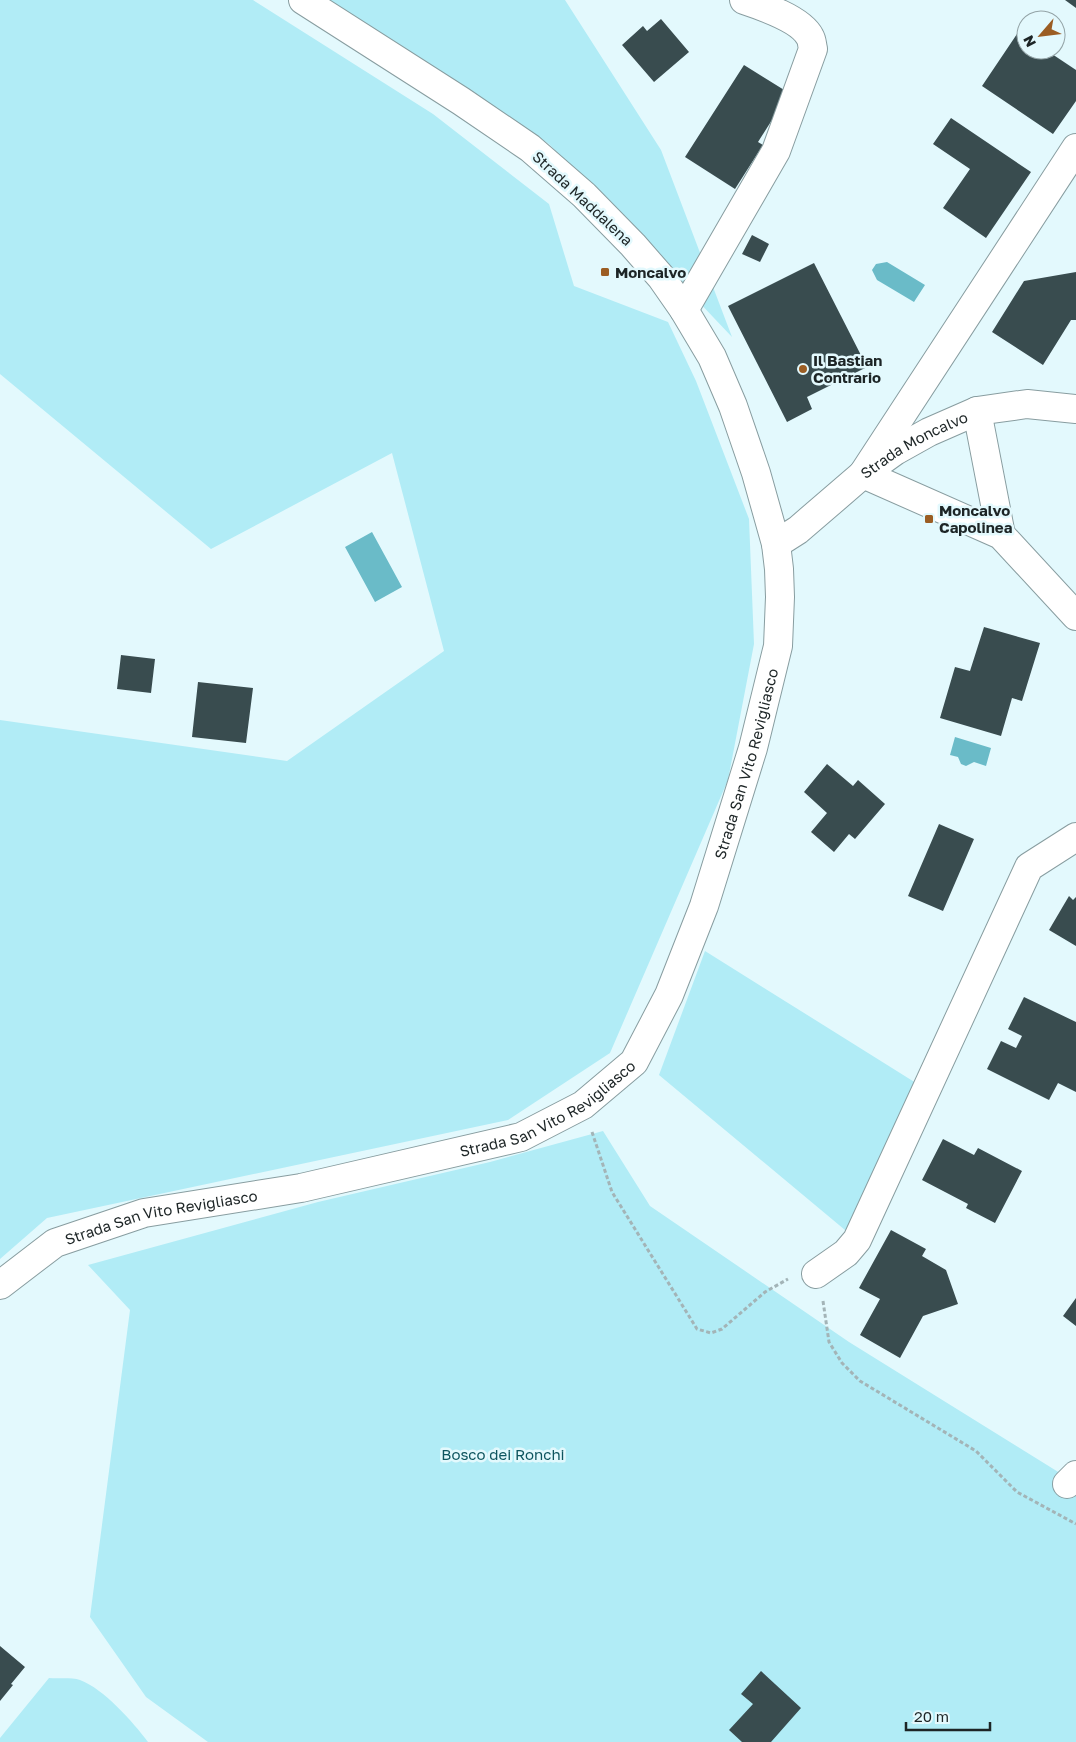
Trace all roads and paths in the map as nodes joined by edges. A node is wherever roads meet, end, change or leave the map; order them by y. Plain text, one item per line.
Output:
1 (303, 0) edge
2 (744, 0) edge
3 (1076, 148) edge
4 (684, 310) junction
5 (1076, 409) edge
6 (977, 412) junction
7 (863, 474) junction
8 (1001, 534) junction
9 (776, 544) junction
10 (1076, 616) edge
11 (1076, 837) edge
12 (582, 1105) junction
13 (816, 1274) junction
14 (0, 1285) edge
15 (1076, 1524) edge

1 - 4 street, Strada Maddalena
2 - 4 street
3 - 7 street
4 - 9 street, Strada Maddalena
5 - 6 street, Strada Moncalvo
6 - 7 street, Strada Moncalvo
6 - 8 street
7 - 8 street
7 - 9 street, Strada Moncalvo
8 - 10 street
9 - 12 street, Strada San Vito Revigliasco
11 - 13 street
12 - 13 path
12 - 14 street, Strada San Vito Revigliasco
13 - 15 path

